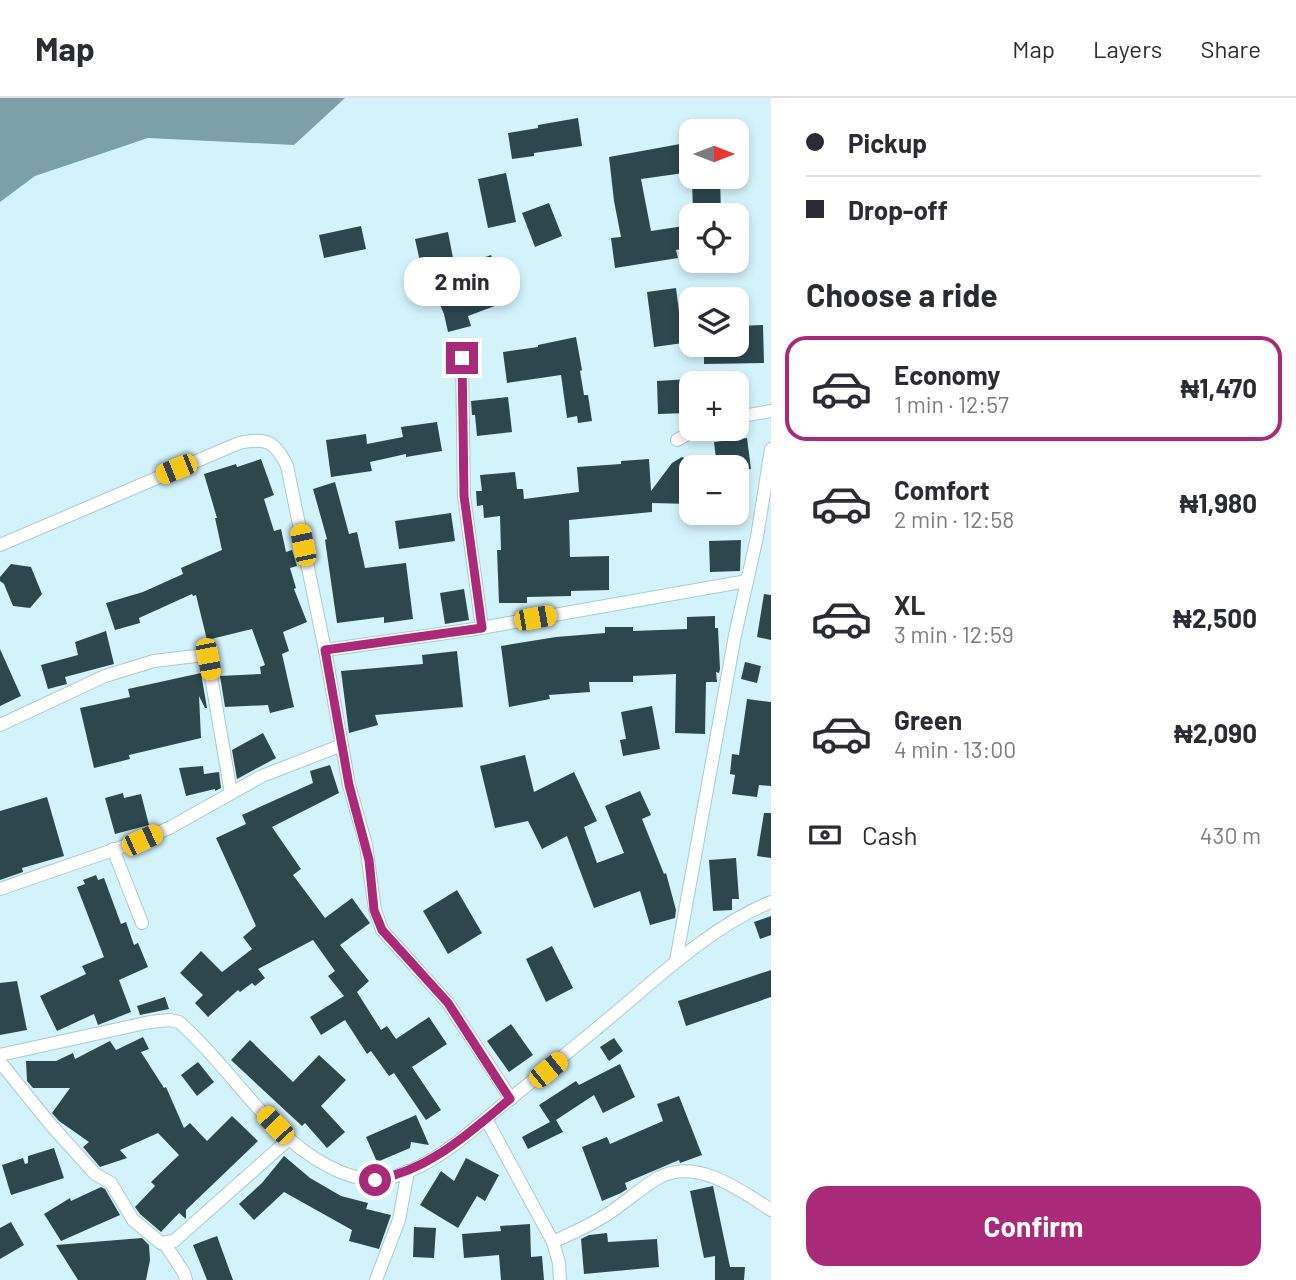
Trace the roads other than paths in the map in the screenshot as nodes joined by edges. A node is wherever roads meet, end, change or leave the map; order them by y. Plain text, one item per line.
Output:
1 (462, 358) dead end
2 (771, 411) edge
3 (749, 415) edge
4 (771, 449) edge
5 (765, 525) edge
6 (0, 545) edge
7 (747, 581) junction
8 (482, 628) junction
9 (325, 650) junction
10 (0, 725) edge
11 (342, 745) junction
12 (232, 793) junction
13 (113, 849) junction
14 (0, 889) edge
15 (771, 902) edge
16 (142, 923) dead end
17 (676, 961) junction
18 (0, 1055) edge
19 (0, 1062) edge
20 (510, 1099) junction
21 (486, 1119) junction
22 (289, 1139) junction
23 (408, 1171) junction
24 (771, 1210) edge
25 (553, 1242) junction
26 (165, 1244) junction
27 (186, 1280) edge
28 (376, 1280) edge
29 (559, 1280) edge

1 - 8 street
2 - 3 street
4 - 5 street
5 - 7 street
6 - 9 street
7 - 8 street
7 - 17 street
8 - 9 street
9 - 11 street
10 - 12 street
11 - 12 street
11 - 20 street
12 - 13 street
13 - 14 street
13 - 16 street
15 - 17 street
17 - 20 street
18 - 22 street
19 - 26 street
20 - 21 street
21 - 23 street
21 - 25 street
22 - 23 street
22 - 26 street
23 - 28 street
24 - 25 street
25 - 29 street
26 - 27 street

